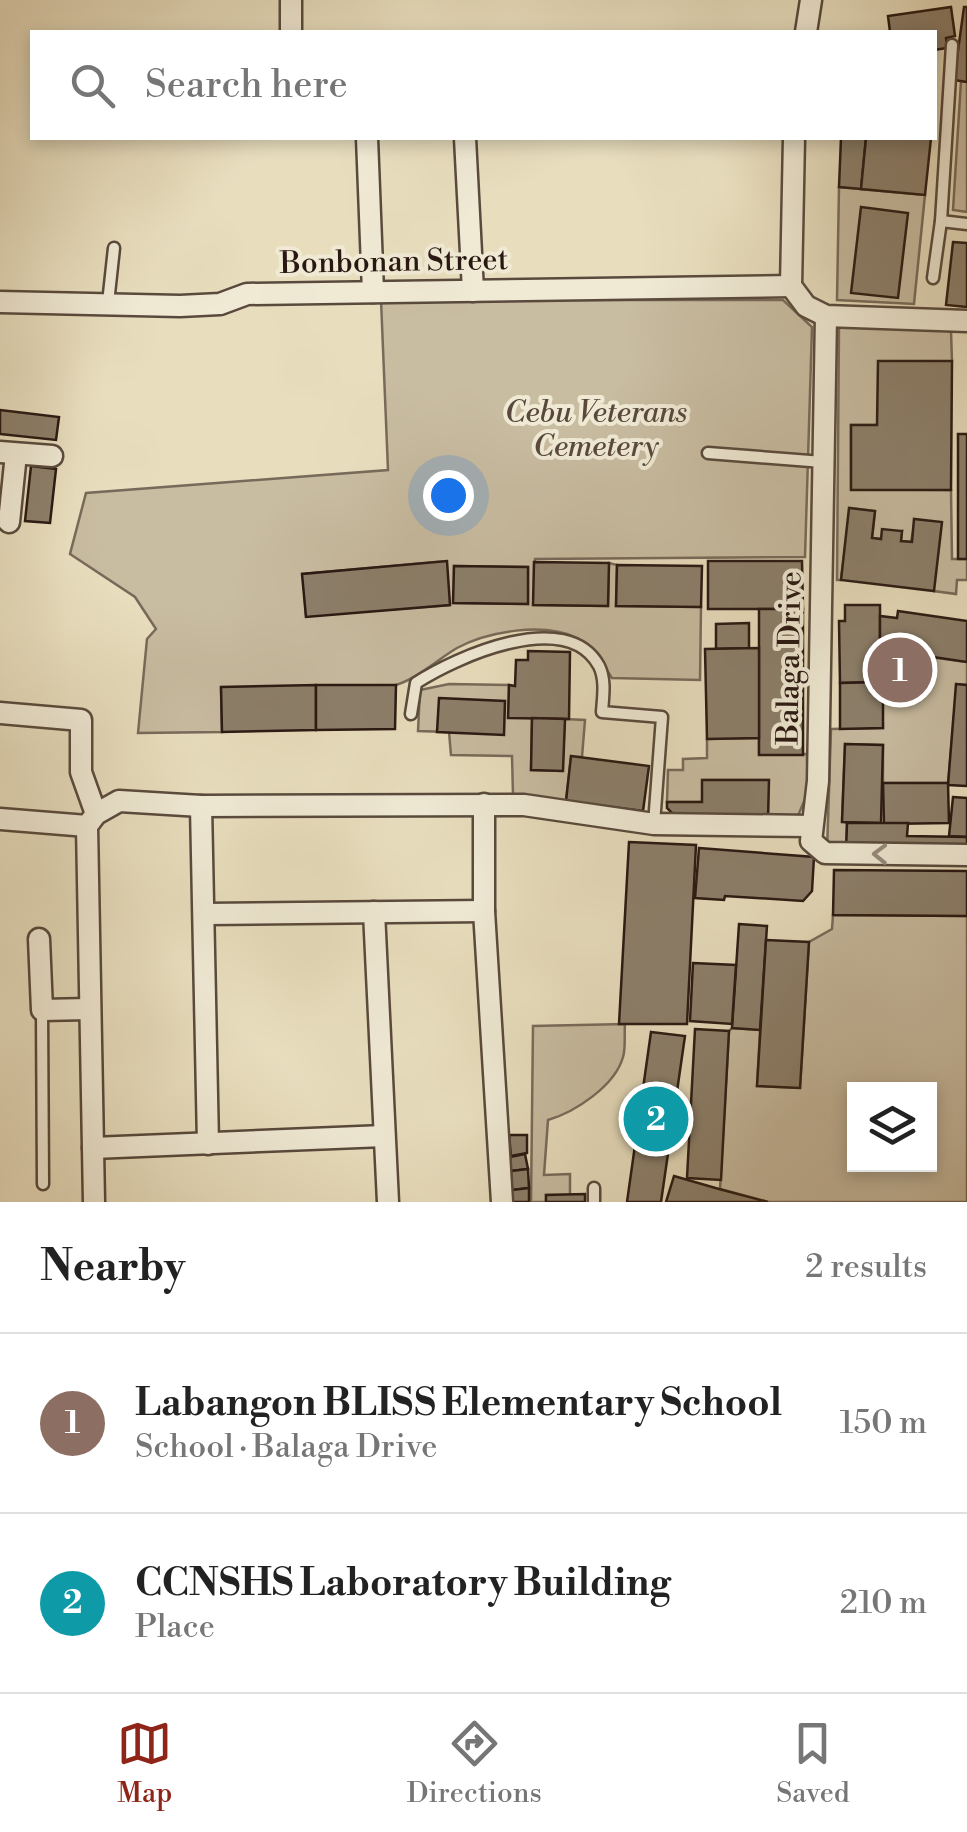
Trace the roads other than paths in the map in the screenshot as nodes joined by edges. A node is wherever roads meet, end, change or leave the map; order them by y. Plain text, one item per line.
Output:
1 (292, 0) edge
2 (811, 0) edge
3 (291, 30) edge
4 (806, 30) edge
5 (952, 45) dead end
6 (367, 140) edge
7 (466, 140) edge
8 (794, 140) edge
9 (941, 221) junction
10 (967, 224) edge
11 (114, 248) dead end
12 (933, 278) dead end
13 (791, 286) junction
14 (473, 291) junction
15 (373, 292) junction
16 (0, 302) edge
17 (108, 303) junction
18 (826, 316) junction
19 (967, 321) edge
20 (8, 453) edge
21 (708, 453) dead end
22 (52, 456) dead end
23 (824, 462) junction
24 (9, 522) dead end
25 (0, 713) edge
26 (410, 714) dead end
27 (484, 804) junction
28 (202, 806) junction
29 (0, 819) edge
30 (92, 820) junction
31 (654, 824) junction
32 (811, 826) junction
33 (967, 855) edge
34 (484, 911) junction
35 (374, 912) junction
36 (206, 914) junction
37 (40, 939) dead end
38 (89, 1008) junction
39 (42, 1010) junction
40 (384, 1136) junction
41 (208, 1144) junction
42 (93, 1148) junction
43 (43, 1184) dead end
44 (594, 1188) dead end
45 (94, 1202) edge
46 (388, 1202) edge
47 (502, 1202) edge
48 (594, 1202) edge

1 - 3 street
2 - 4 street
5 - 9 lane
6 - 15 street
7 - 14 street
8 - 13 street
9 - 10 lane
9 - 12 lane
11 - 17 lane
13 - 14 street, Bonbonan Street
13 - 18 street
14 - 15 street, Bonbonan Street
15 - 17 street, Bonbonan Street
16 - 17 street, Bonbonan Street
18 - 19 street
18 - 23 street, Balaga Drive
20 - 22 street
20 - 24 street
21 - 23 lane
23 - 32 street, Balaga Drive
25 - 30 street
26 - 31 lane
27 - 28 street
27 - 31 street
27 - 34 street
28 - 30 street
28 - 36 street
29 - 30 street
30 - 38 street
31 - 32 street
33 -> 32 street
34 - 35 street
34 - 47 street
35 - 36 street
35 - 40 street
36 - 41 street
37 - 39 street
38 - 39 street
38 - 42 street
39 - 43 lane
40 - 41 street
40 - 46 street
41 - 42 street
42 - 45 street
44 - 48 lane

